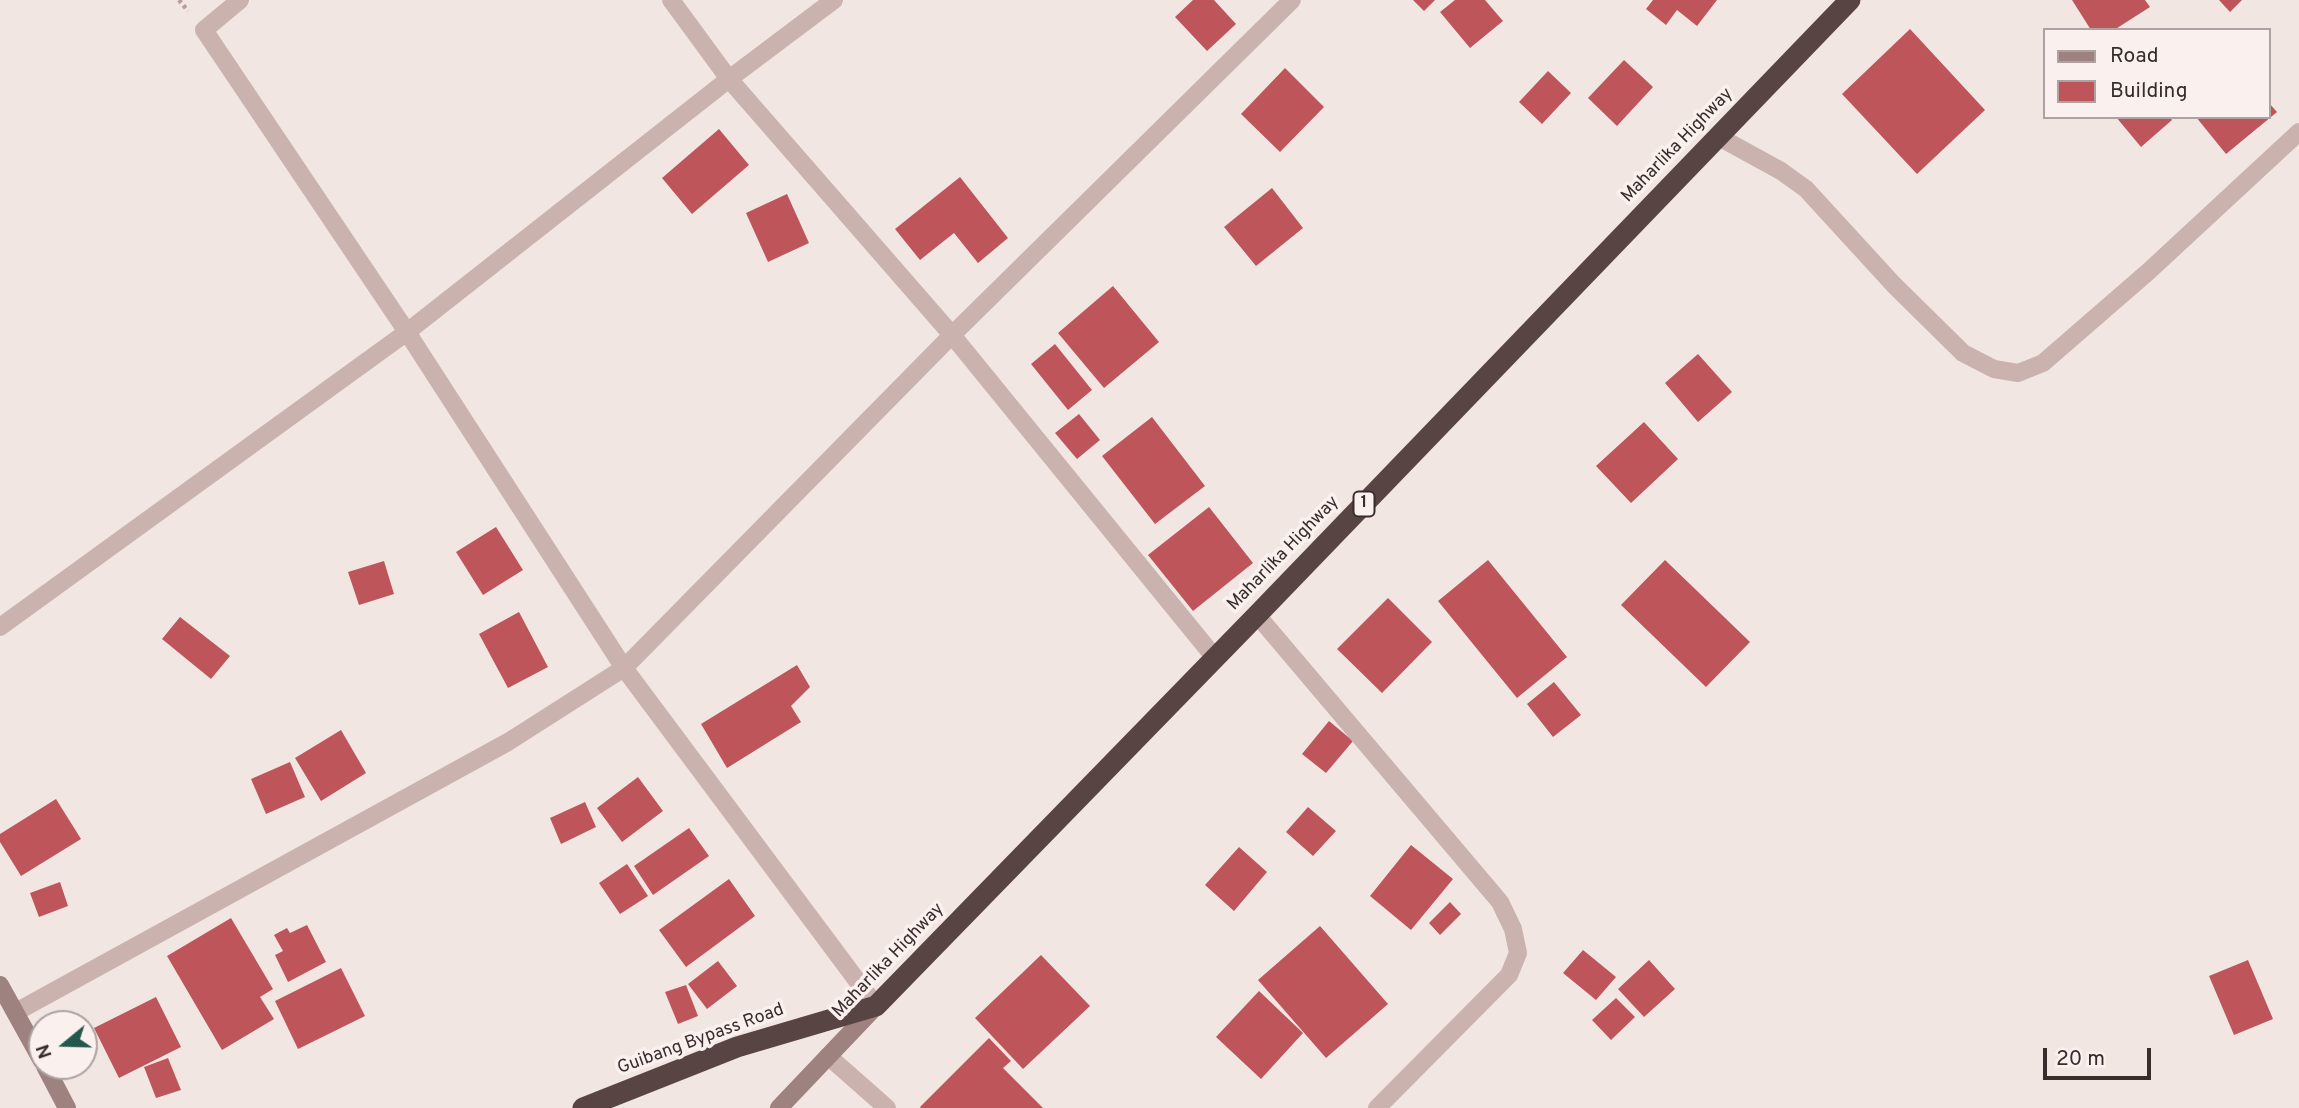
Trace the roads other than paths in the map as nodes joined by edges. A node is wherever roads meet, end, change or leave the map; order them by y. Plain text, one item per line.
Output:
1 (240, 0) edge
2 (671, 0) edge
3 (834, 0) edge
4 (1292, 0) edge
5 (1850, 0) edge
6 (729, 79) junction
7 (2299, 132) edge
8 (1718, 136) junction
9 (407, 332) junction
10 (951, 335) junction
11 (1257, 615) junction
12 (0, 627) edge
13 (1214, 658) junction
14 (624, 668) junction
15 (0, 985) edge
16 (876, 1006) junction
17 (16, 1012) junction
18 (28, 1035) edge
19 (828, 1056) junction
20 (51, 1080) edge
21 (66, 1108) edge
22 (583, 1108) edge
23 (779, 1108) edge
24 (887, 1108) edge
25 (1377, 1108) edge

1 - 9 street
2 - 6 street
3 - 6 street
4 - 10 street
5 - 8 highway, Maharlika Highway / 1
6 - 9 street
6 - 10 street
7 - 8 street
8 - 11 highway, Maharlika Highway / 1
9 - 12 street
9 - 14 street
10 - 13 street
10 - 14 street
11 - 13 highway, Maharlika Highway / 1
11 - 25 street
13 - 16 highway, Maharlika Highway / 1
14 - 16 street
14 - 17 street
15 - 17 street
16 - 19 street, Maharlika Highway / 1
16 - 22 highway, Guibang Bypass Road
17 - 18 street
19 - 23 street, Maharlika Highway / 1
19 - 24 street
20 - 21 street

